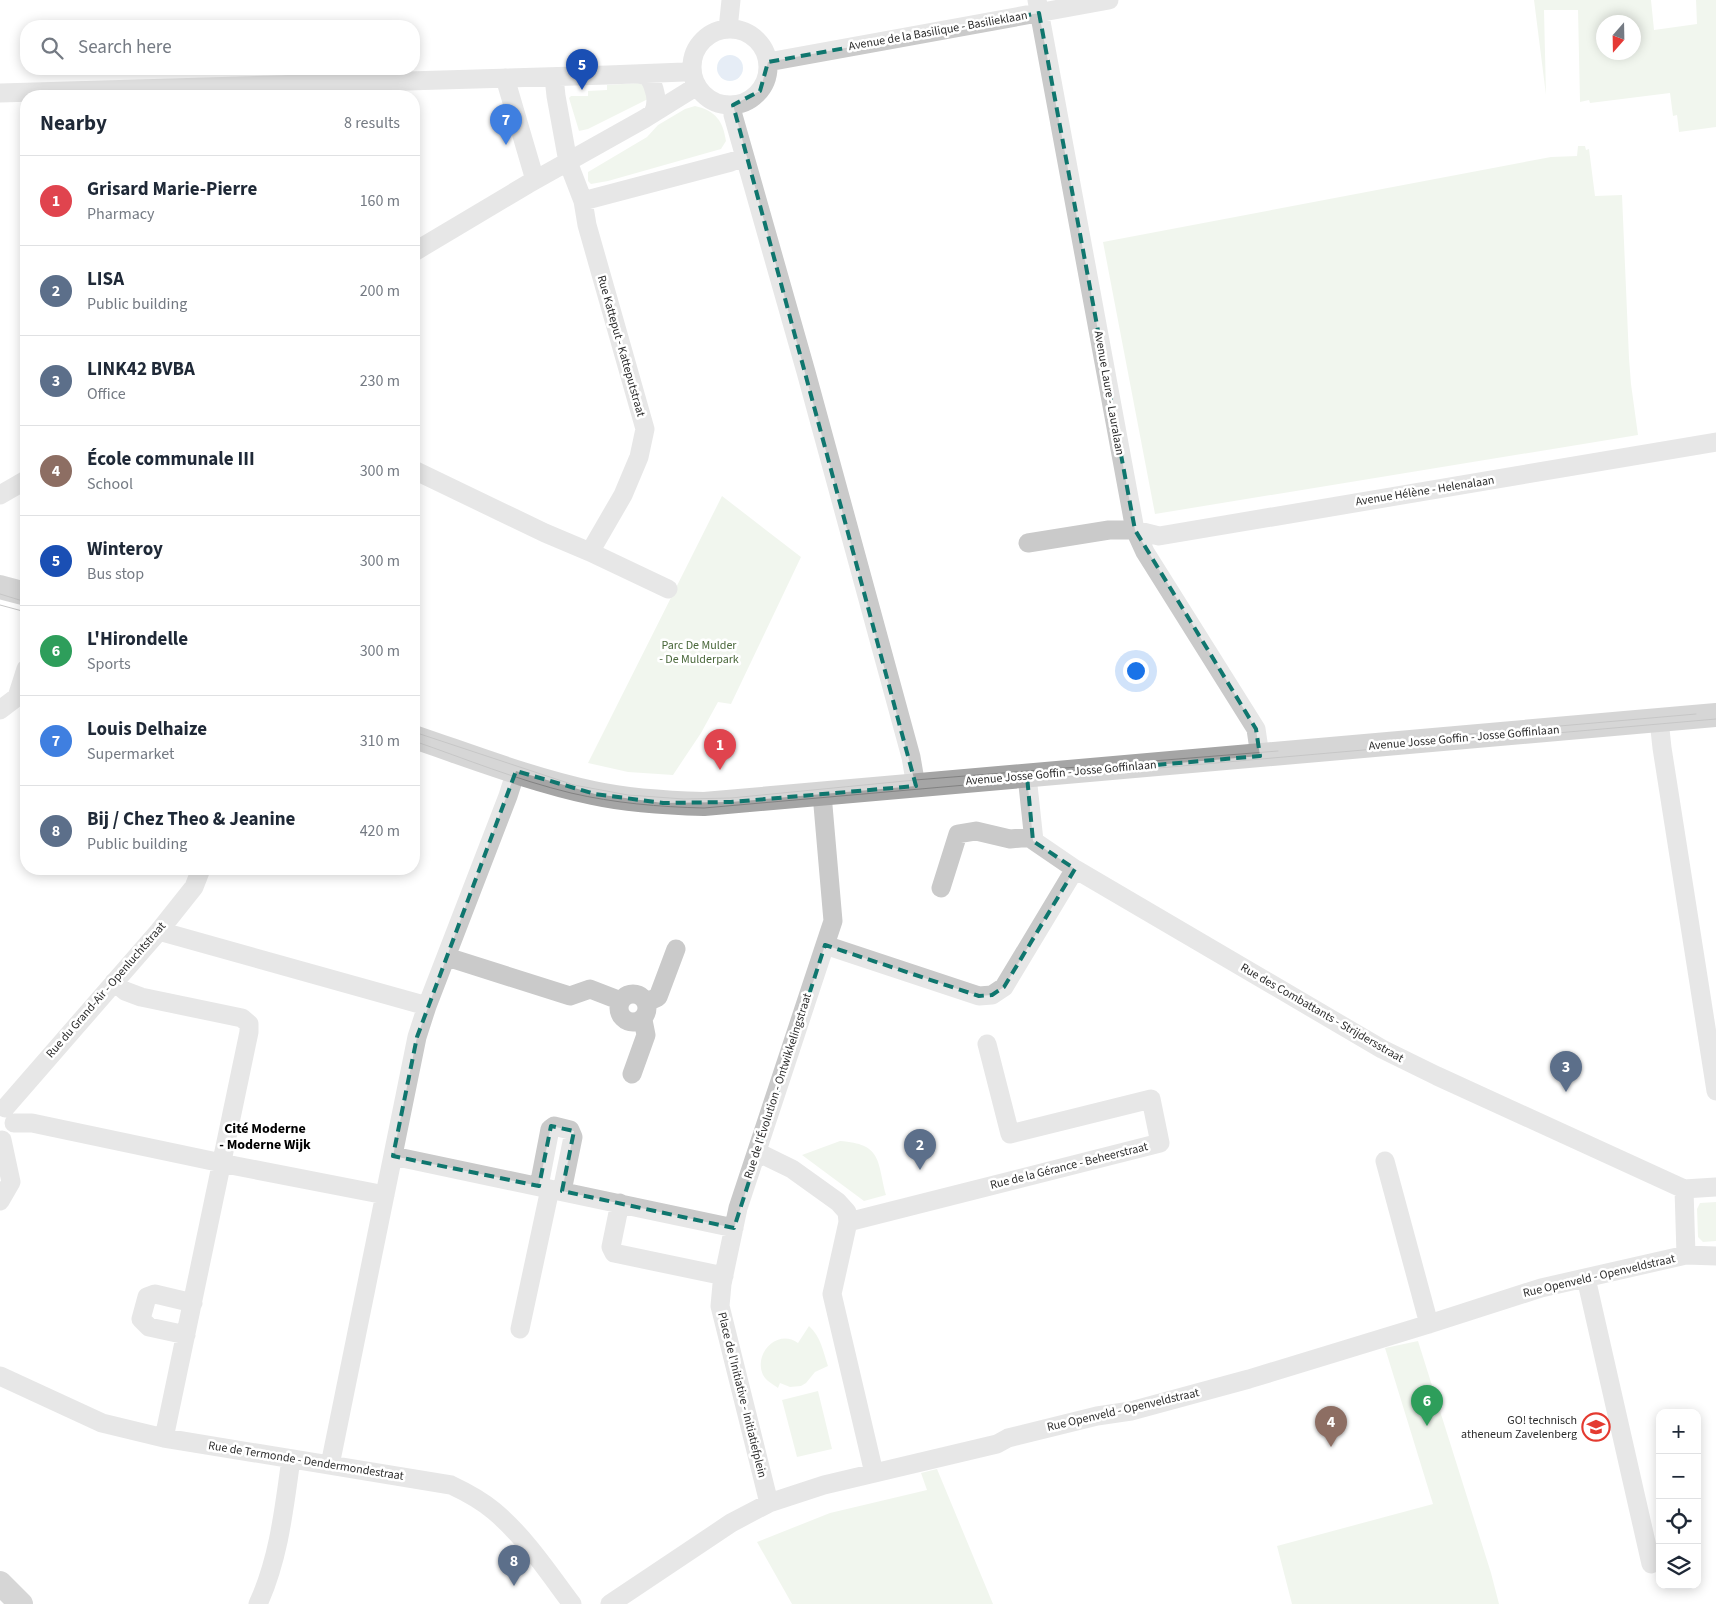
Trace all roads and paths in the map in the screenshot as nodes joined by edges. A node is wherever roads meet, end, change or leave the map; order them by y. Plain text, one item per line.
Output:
1 (731, 0) edge
2 (1109, 0) edge
3 (1038, 6) edge
4 (728, 29) junction
5 (768, 62) junction
6 (638, 74) junction
7 (554, 76) junction
8 (505, 78) junction
9 (695, 78) junction
10 (101, 90) edge
11 (20, 92) edge
12 (0, 93) edge
13 (733, 105) junction
14 (653, 114) junction
15 (744, 156) junction
16 (568, 162) junction
17 (534, 180) junction
18 (583, 201) junction
19 (420, 248) edge
20 (1716, 442) edge
21 (420, 473) edge
22 (20, 483) edge
23 (0, 495) edge
24 (1135, 530) junction
25 (1028, 543) dead end
26 (590, 552) junction
27 (0, 587) edge
28 (668, 589) dead end
29 (20, 592) edge
30 (0, 599) edge
31 (20, 604) edge
32 (20, 688) edge
33 (0, 710) edge
34 (1716, 715) edge
35 (1660, 720) junction
36 (420, 738) edge
37 (1260, 756) junction
38 (516, 771) junction
39 (1027, 776) junction
40 (916, 786) junction
41 (822, 794) junction
42 (1033, 837) junction
43 (1076, 869) junction
44 (199, 875) edge
45 (941, 888) dead end
46 (159, 931) junction
47 (825, 945) junction
48 (676, 949) dead end
49 (447, 957) junction
50 (114, 982) junction
51 (427, 1006) junction
52 (645, 1011) junction
53 (986, 1051) dead end
54 (632, 1074) dead end
55 (1716, 1091) edge
56 (6, 1112) edge
57 (1, 1140) edge
58 (757, 1152) junction
59 (393, 1156) junction
60 (1385, 1161) dead end
61 (222, 1163) junction
62 (1716, 1187) edge
63 (1684, 1188) junction
64 (550, 1189) junction
65 (385, 1195) junction
66 (0, 1201) edge
67 (620, 1203) junction
68 (848, 1222) junction
69 (734, 1228) junction
70 (1686, 1255) junction
71 (1716, 1256) edge
72 (724, 1276) junction
73 (1586, 1278) junction
74 (193, 1302) junction
75 (1429, 1324) junction
76 (520, 1329) dead end
77 (186, 1335) junction
78 (0, 1376) edge
79 (164, 1438) junction
80 (291, 1459) junction
81 (330, 1465) junction
82 (874, 1473) junction
83 (769, 1503) junction
84 (1651, 1564) dead end
85 (0, 1583) edge
86 (21, 1604) edge
87 (258, 1604) edge
88 (572, 1604) edge
89 (610, 1604) edge

1 - 4 street
2 - 3 street, Avenue de la Basilique - Basilieklaan
3 - 5 street, Avenue de la Basilique - Basilieklaan
3 - 24 street, Avenue Laure - Lauralaan
4 - 5 street
4 - 9 street
5 - 13 street
6 - 7 street
6 - 9 street
6 - 14 street
7 - 8 street
7 - 16 street, Rue Katteput - Katteputstraat
8 - 10 street
8 - 17 street
9 - 13 street
9 - 14 street
11 - 12 street
13 - 15 street
14 - 16 street
15 - 18 street
15 - 40 street
16 - 17 street
16 - 18 street, Rue Katteput - Katteputstraat
17 - 19 street
18 - 26 street, Rue Katteput - Katteputstraat
20 - 24 street, Avenue Hélène - Helenalaan
21 - 26 street
22 - 23 street
24 - 25 street, Avenue Hélène - Helenalaan
24 - 37 street, Avenue Laure - Lauralaan
26 - 28 street
27 - 29 main road
30 - 31 main road
32 - 33 street
34 - 35 main road, Avenue Josse Goffin - Josse Goffinlaan
35 - 37 main road, Avenue Josse Goffin - Josse Goffinlaan
35 - 55 street
36 - 38 main road, Avenue Josse Goffin - Josse Goffinlaan
37 - 39 main road, Avenue Josse Goffin - Josse Goffinlaan
38 - 41 main road, Avenue Josse Goffin - Josse Goffinlaan
38 - 49 street
39 - 40 main road, Avenue Josse Goffin - Josse Goffinlaan
39 - 42 street
40 - 41 main road, Avenue Josse Goffin - Josse Goffinlaan
41 - 47 street, Rue de l'Évolution - Ontwikkelingstraat
42 - 43 street, Rue des Combattants - Strijdersstraat
42 - 45 street
43 - 47 street
43 - 63 street, Rue des Combattants - Strijdersstraat
44 - 46 street, Rue du Grand-Air - Openluchtstraat
46 - 50 street, Rue du Grand-Air - Openluchtstraat
46 - 51 street
47 - 58 street, Rue de l'Évolution - Ontwikkelingstraat
48 - 52 street
49 - 51 street
49 - 52 street
50 - 56 street, Rue du Grand-Air - Openluchtstraat
50 - 61 street
51 - 59 street
52 - 54 street
53 - 68 street, Rue de la Gérance - Beheerstraat
56 - 57 street, Rue du Grand-Air - Openluchtstraat
56 - 61 street
57 - 66 street
58 - 68 street
58 - 69 street, Rue de l'Évolution - Ontwikkelingstraat
59 - 64 street
59 - 65 street
60 - 75 street
61 - 65 street
61 - 74 street
62 - 63 street
63 - 70 street
64 - 67 street
64 - 76 street
65 - 81 street
67 - 69 street
67 - 72 street
68 - 82 street
69 - 72 street, Place de l'Initiative - Initiatiefplein
70 - 71 street, Rue Openveld - Openveldstraat
70 - 73 street, Rue Openveld - Openveldstraat
72 - 83 street, Place de l'Initiative - Initiatiefplein
73 - 75 street, Rue Openveld - Openveldstraat
73 - 84 street
74 - 77 street
74 - 77 street
75 - 82 street, Rue Openveld - Openveldstraat
77 - 79 street
78 - 79 street, Rue de Termonde - Dendermondestraat
79 - 80 street, Rue de Termonde - Dendermondestraat
80 - 81 street, Rue de Termonde - Dendermondestraat
80 - 87 street
81 - 88 street, Rue de Termonde - Dendermondestraat
82 - 83 street, Rue Openveld - Openveldstraat
83 - 89 street, Rue Openveld - Openveldstraat
85 - 86 main road

